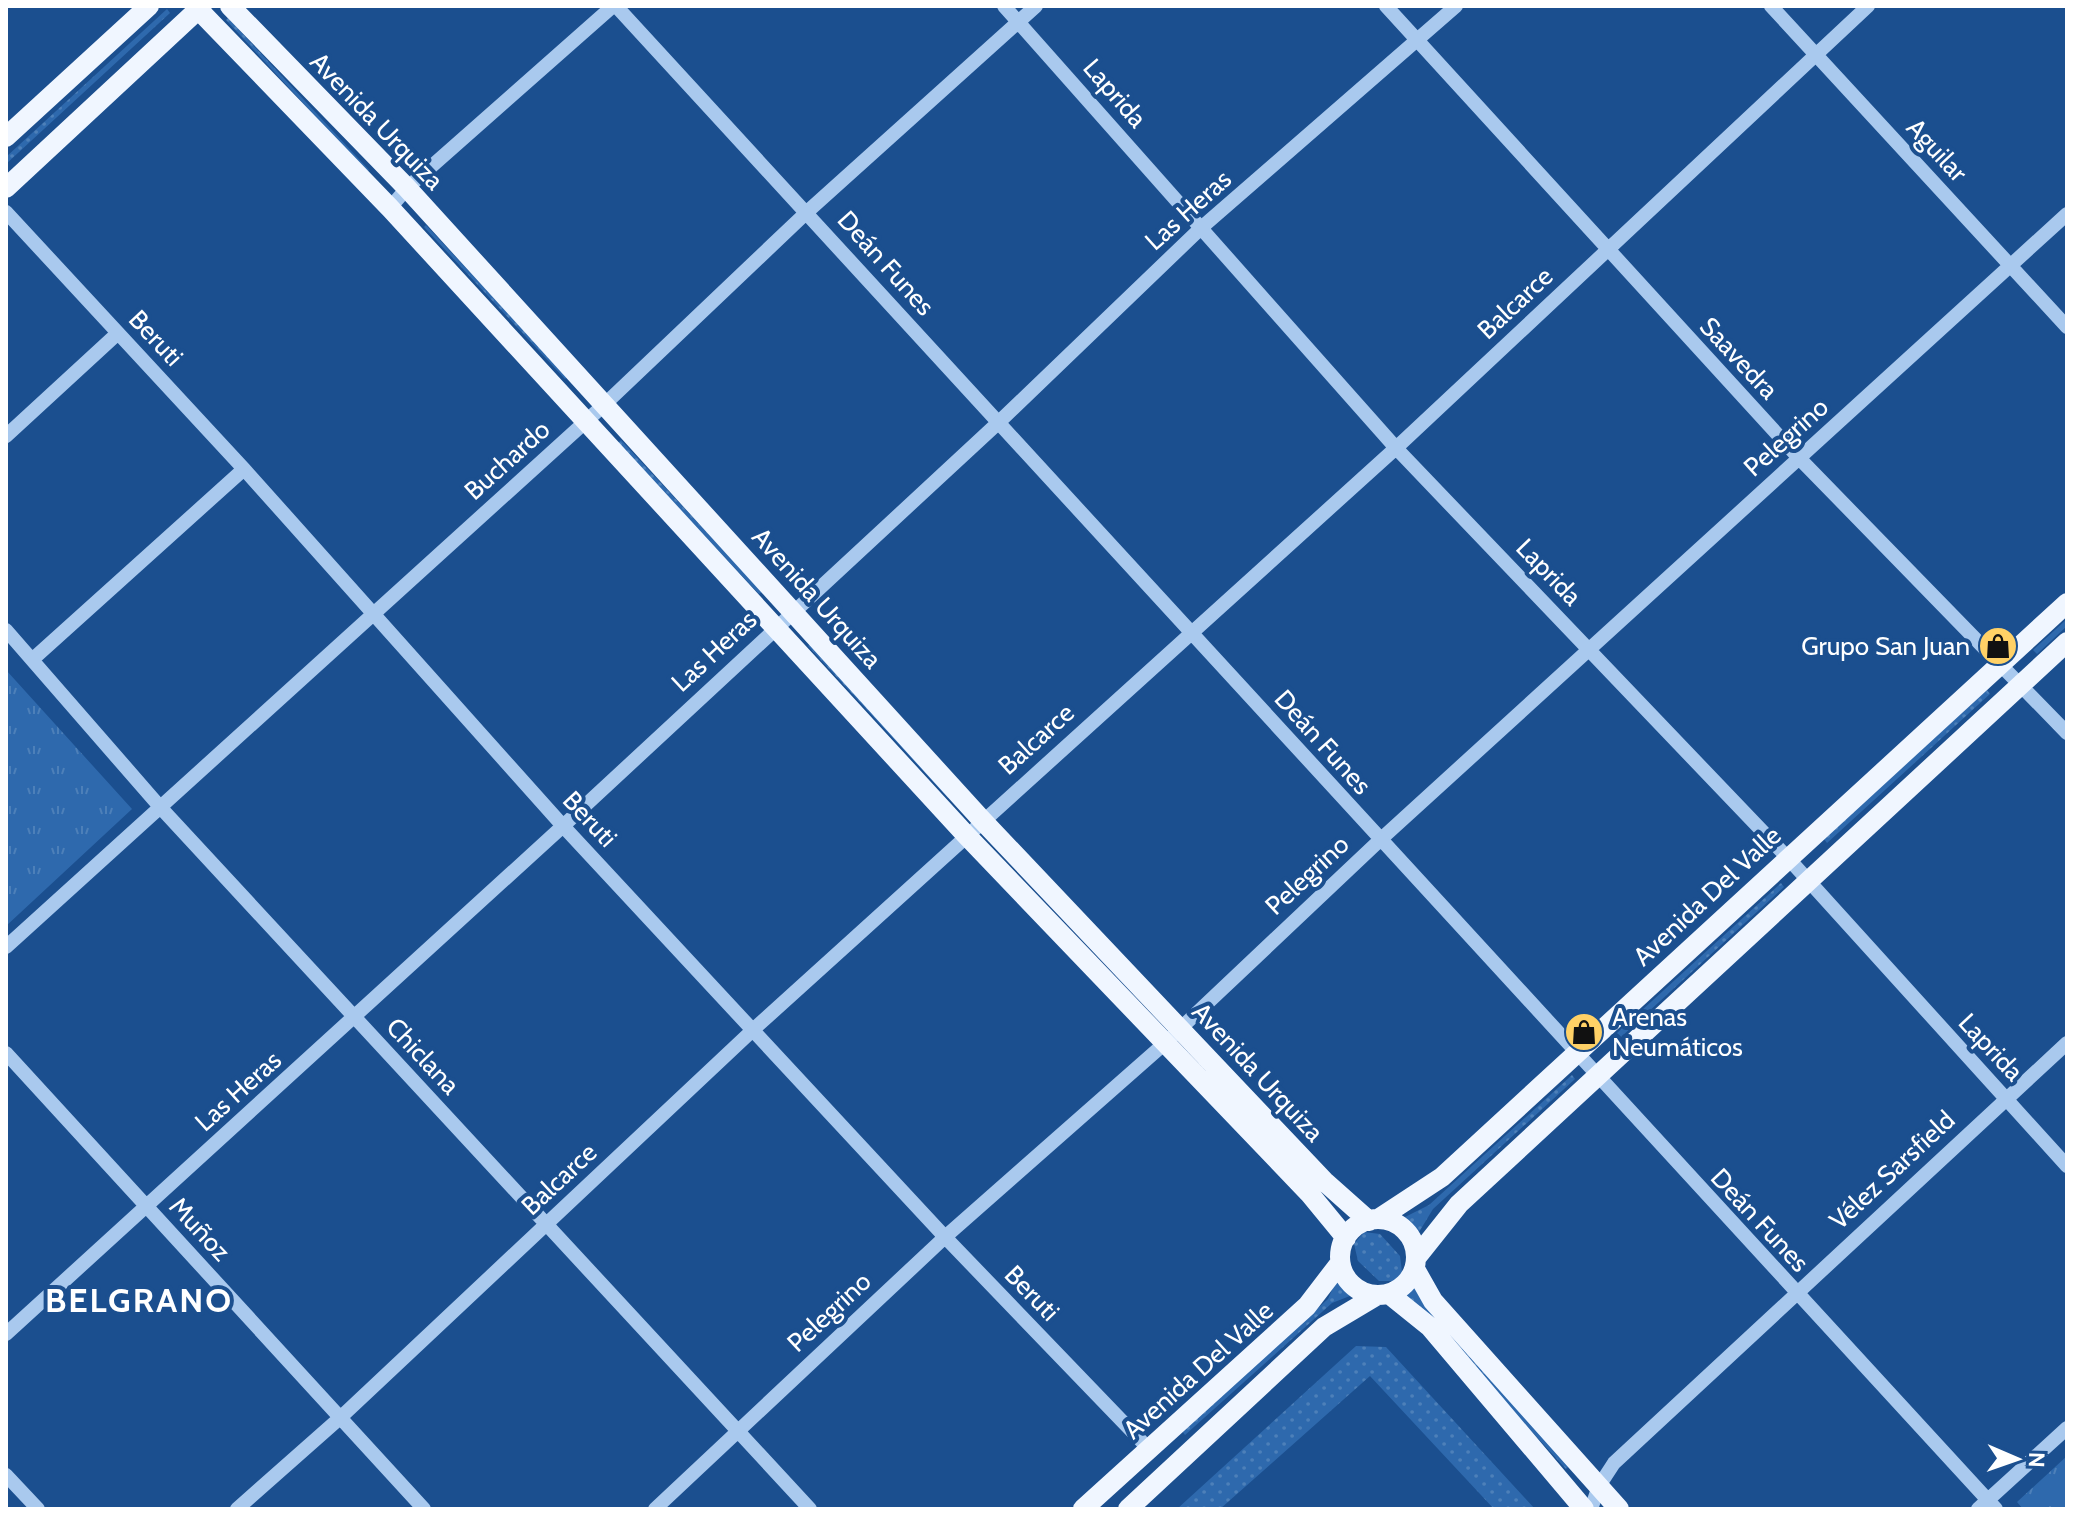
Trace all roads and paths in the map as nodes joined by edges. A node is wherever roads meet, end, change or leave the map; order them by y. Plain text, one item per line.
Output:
1 (149, 6) edge
2 (230, 6) edge
3 (615, 6) edge
4 (1004, 6) edge
5 (1036, 6) edge
6 (1386, 6) edge
7 (1456, 6) edge
8 (1771, 6) edge
9 (1868, 6) edge
10 (198, 7) edge
11 (1019, 21) junction
12 (1418, 41) junction
13 (1815, 54) junction
14 (6, 137) edge
15 (6, 188) edge
16 (407, 188) junction
17 (390, 208) junction
18 (6, 212) edge
19 (807, 212) junction
20 (2067, 214) edge
21 (1201, 228) junction
22 (1607, 251) junction
23 (2010, 265) junction
24 (2067, 327) edge
25 (118, 333) junction
26 (605, 404) junction
27 (999, 422) junction
28 (584, 423) junction
29 (6, 436) edge
30 (1396, 448) junction
31 (1799, 458) junction
32 (244, 469) junction
33 (2067, 603) edge
34 (794, 610) junction
35 (373, 614) junction
36 (773, 628) junction
37 (6, 630) edge
38 (1190, 632) junction
39 (2067, 642) edge
40 (1589, 649) junction
41 (33, 659) junction
42 (2001, 664) junction
43 (2022, 683) junction
44 (2067, 733) edge
45 (161, 808) junction
46 (982, 820) junction
47 (563, 826) junction
48 (966, 835) junction
49 (1380, 840) junction
50 (1787, 857) junction
51 (1806, 881) junction
52 (6, 947) edge
53 (355, 1017) junction
54 (1180, 1027) junction
55 (755, 1028) junction
56 (2067, 1043) edge
57 (1164, 1044) junction
58 (6, 1053) edge
59 (1577, 1053) junction
60 (1596, 1076) junction
61 (2006, 1098) junction
62 (2067, 1166) edge
63 (146, 1206) junction
64 (1374, 1220) junction
65 (546, 1224) junction
66 (945, 1237) junction
67 (1346, 1238) junction
68 (1340, 1263) junction
69 (1416, 1264) junction
70 (1795, 1293) junction
71 (1382, 1295) junction
72 (6, 1334) edge
73 (341, 1417) junction
74 (2067, 1428) edge
75 (737, 1431) junction
76 (1149, 1449) junction
77 (6, 1475) edge
78 (1599, 1486) junction
79 (1987, 1506) edge
80 (38, 1509) edge
81 (237, 1509) edge
82 (424, 1509) edge
83 (655, 1509) edge
84 (810, 1509) edge
85 (1083, 1509) edge
86 (1128, 1509) edge
87 (1584, 1509) edge
88 (1591, 1509) edge
89 (1619, 1509) edge

1 - 14 main road
2 - 16 main road, Avenida Urquiza
3 - 16 street
3 - 19 street, Deán Funes
4 - 11 street, Laprida
5 - 11 street, Buchardo
6 - 12 street, Saavedra
7 - 12 street, Las Heras
8 - 13 street, Aguilar
9 - 13 street, Balcarce
10 - 15 main road
10 - 17 main road
11 - 19 street, Buchardo
11 - 21 street, Laprida
12 - 21 street, Las Heras
12 - 22 street, Saavedra
13 - 22 street, Balcarce
13 - 23 street, Aguilar
16 - 17 street
16 - 26 main road, Avenida Urquiza
17 - 28 main road
18 - 25 street, Beruti
19 - 26 street, Buchardo
19 - 27 street, Deán Funes
20 - 23 street, Pelegrino
21 - 27 street, Las Heras
21 - 30 street, Laprida
22 - 30 street, Balcarce
22 - 31 street, Saavedra
23 - 24 street, Aguilar
23 - 31 street, Pelegrino
25 - 29 street
25 - 32 street, Beruti
26 - 28 street, Buchardo
26 - 34 main road, Avenida Urquiza
27 - 34 street, Las Heras
27 - 38 street, Deán Funes
28 - 35 street, Buchardo
28 - 36 main road
30 - 38 street, Balcarce
30 - 40 street, Laprida
31 - 40 street, Pelegrino
31 - 42 street, Saavedra
32 - 35 street, Beruti
32 - 41 street
33 - 42 main road, Avenida Del Valle
34 - 36 street, Las Heras
34 - 46 main road, Avenida Urquiza
35 - 45 street, Buchardo
35 - 47 street, Beruti
36 - 47 street, Las Heras
36 - 48 main road
37 - 41 street, Chiclana
38 - 46 street, Balcarce
38 - 49 street, Deán Funes
39 - 43 main road
40 - 49 street, Pelegrino
40 - 50 street, Laprida
41 - 45 street, Chiclana
42 - 43 street, Saavedra
42 - 50 main road, Avenida Del Valle
43 - 44 street, Saavedra
43 - 51 main road
45 - 52 street, Buchardo
45 - 53 street, Chiclana
46 - 48 street, Balcarce
46 - 54 main road, Avenida Urquiza
47 - 53 street, Las Heras
47 - 55 street, Beruti
48 - 55 street, Balcarce
48 - 57 main road
49 - 54 street, Pelegrino
49 - 59 street, Deán Funes
50 - 51 street, Laprida
50 - 59 main road, Avenida Del Valle
51 - 60 main road
51 - 61 street, Laprida
53 - 63 street, Las Heras
53 - 65 street, Chiclana
54 - 57 street, Pelegrino
54 - 64 main road, Avenida Urquiza
55 - 65 street, Balcarce
55 - 66 street, Beruti
56 - 61 street, Vélez Sarsfield
57 - 66 street, Pelegrino
57 - 67 main road
58 - 63 street, Muñoz
59 - 60 street, Deán Funes
59 - 64 main road, Avenida Del Valle
60 - 69 main road
60 - 70 street, Deán Funes
61 - 62 street, Laprida
61 - 70 street, Vélez Sarsfield
63 - 72 street, Las Heras
63 - 73 street, Muñoz
64 - 67 main road
64 - 69 main road
65 - 73 street, Balcarce
65 - 75 street, Chiclana
66 - 75 street, Pelegrino
66 - 76 street, Beruti
67 - 68 main road
68 - 71 main road
68 - 76 main road, Avenida Del Valle
69 - 71 main road
69 - 78 main road
70 - 78 street, Vélez Sarsfield
70 - 79 street, Deán Funes
71 - 86 main road, Avenida Del Valle
71 - 87 main road
73 - 81 street, Balcarce
73 - 82 street, Muñoz
74 - 79 street
75 - 83 street, Pelegrino
75 - 84 street, Chiclana
76 - 85 main road, Avenida Del Valle
77 - 80 street
78 - 88 street, Vélez Sarsfield
78 - 89 main road

